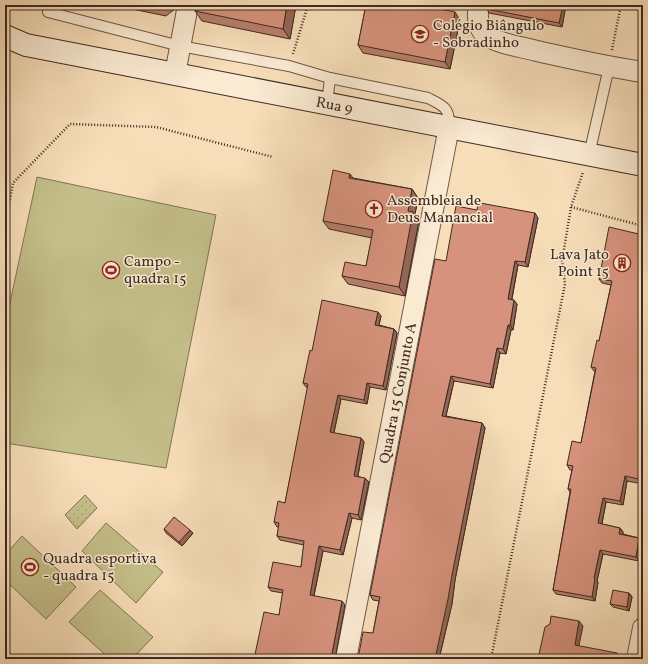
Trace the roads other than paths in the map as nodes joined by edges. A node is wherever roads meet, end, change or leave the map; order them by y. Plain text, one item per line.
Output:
1 (188, 5) edge
2 (479, 5) edge
3 (48, 12) dead end
4 (5, 36) edge
5 (15, 45) edge
6 (180, 46) junction
7 (609, 67) junction
8 (643, 72) edge
9 (175, 74) junction
10 (330, 78) junction
11 (327, 104) junction
12 (449, 127) junction
13 (590, 155) junction
14 (643, 165) edge
15 (643, 628) edge
16 (346, 659) edge
17 (637, 659) edge

1 - 6 street
2 - 7 street
3 - 6 lane
4 - 5 street, Rua 9
5 - 9 street, Rua 9
6 - 9 street
6 - 10 lane
7 - 8 street
7 - 13 lane
9 - 11 street, Rua 9
10 - 11 lane
10 - 12 lane
11 - 12 street, Rua 9
12 - 13 street, Rua 9
12 - 16 street, Quadra 15 Conjunto A
13 - 14 street, Rua 9
15 - 17 street

